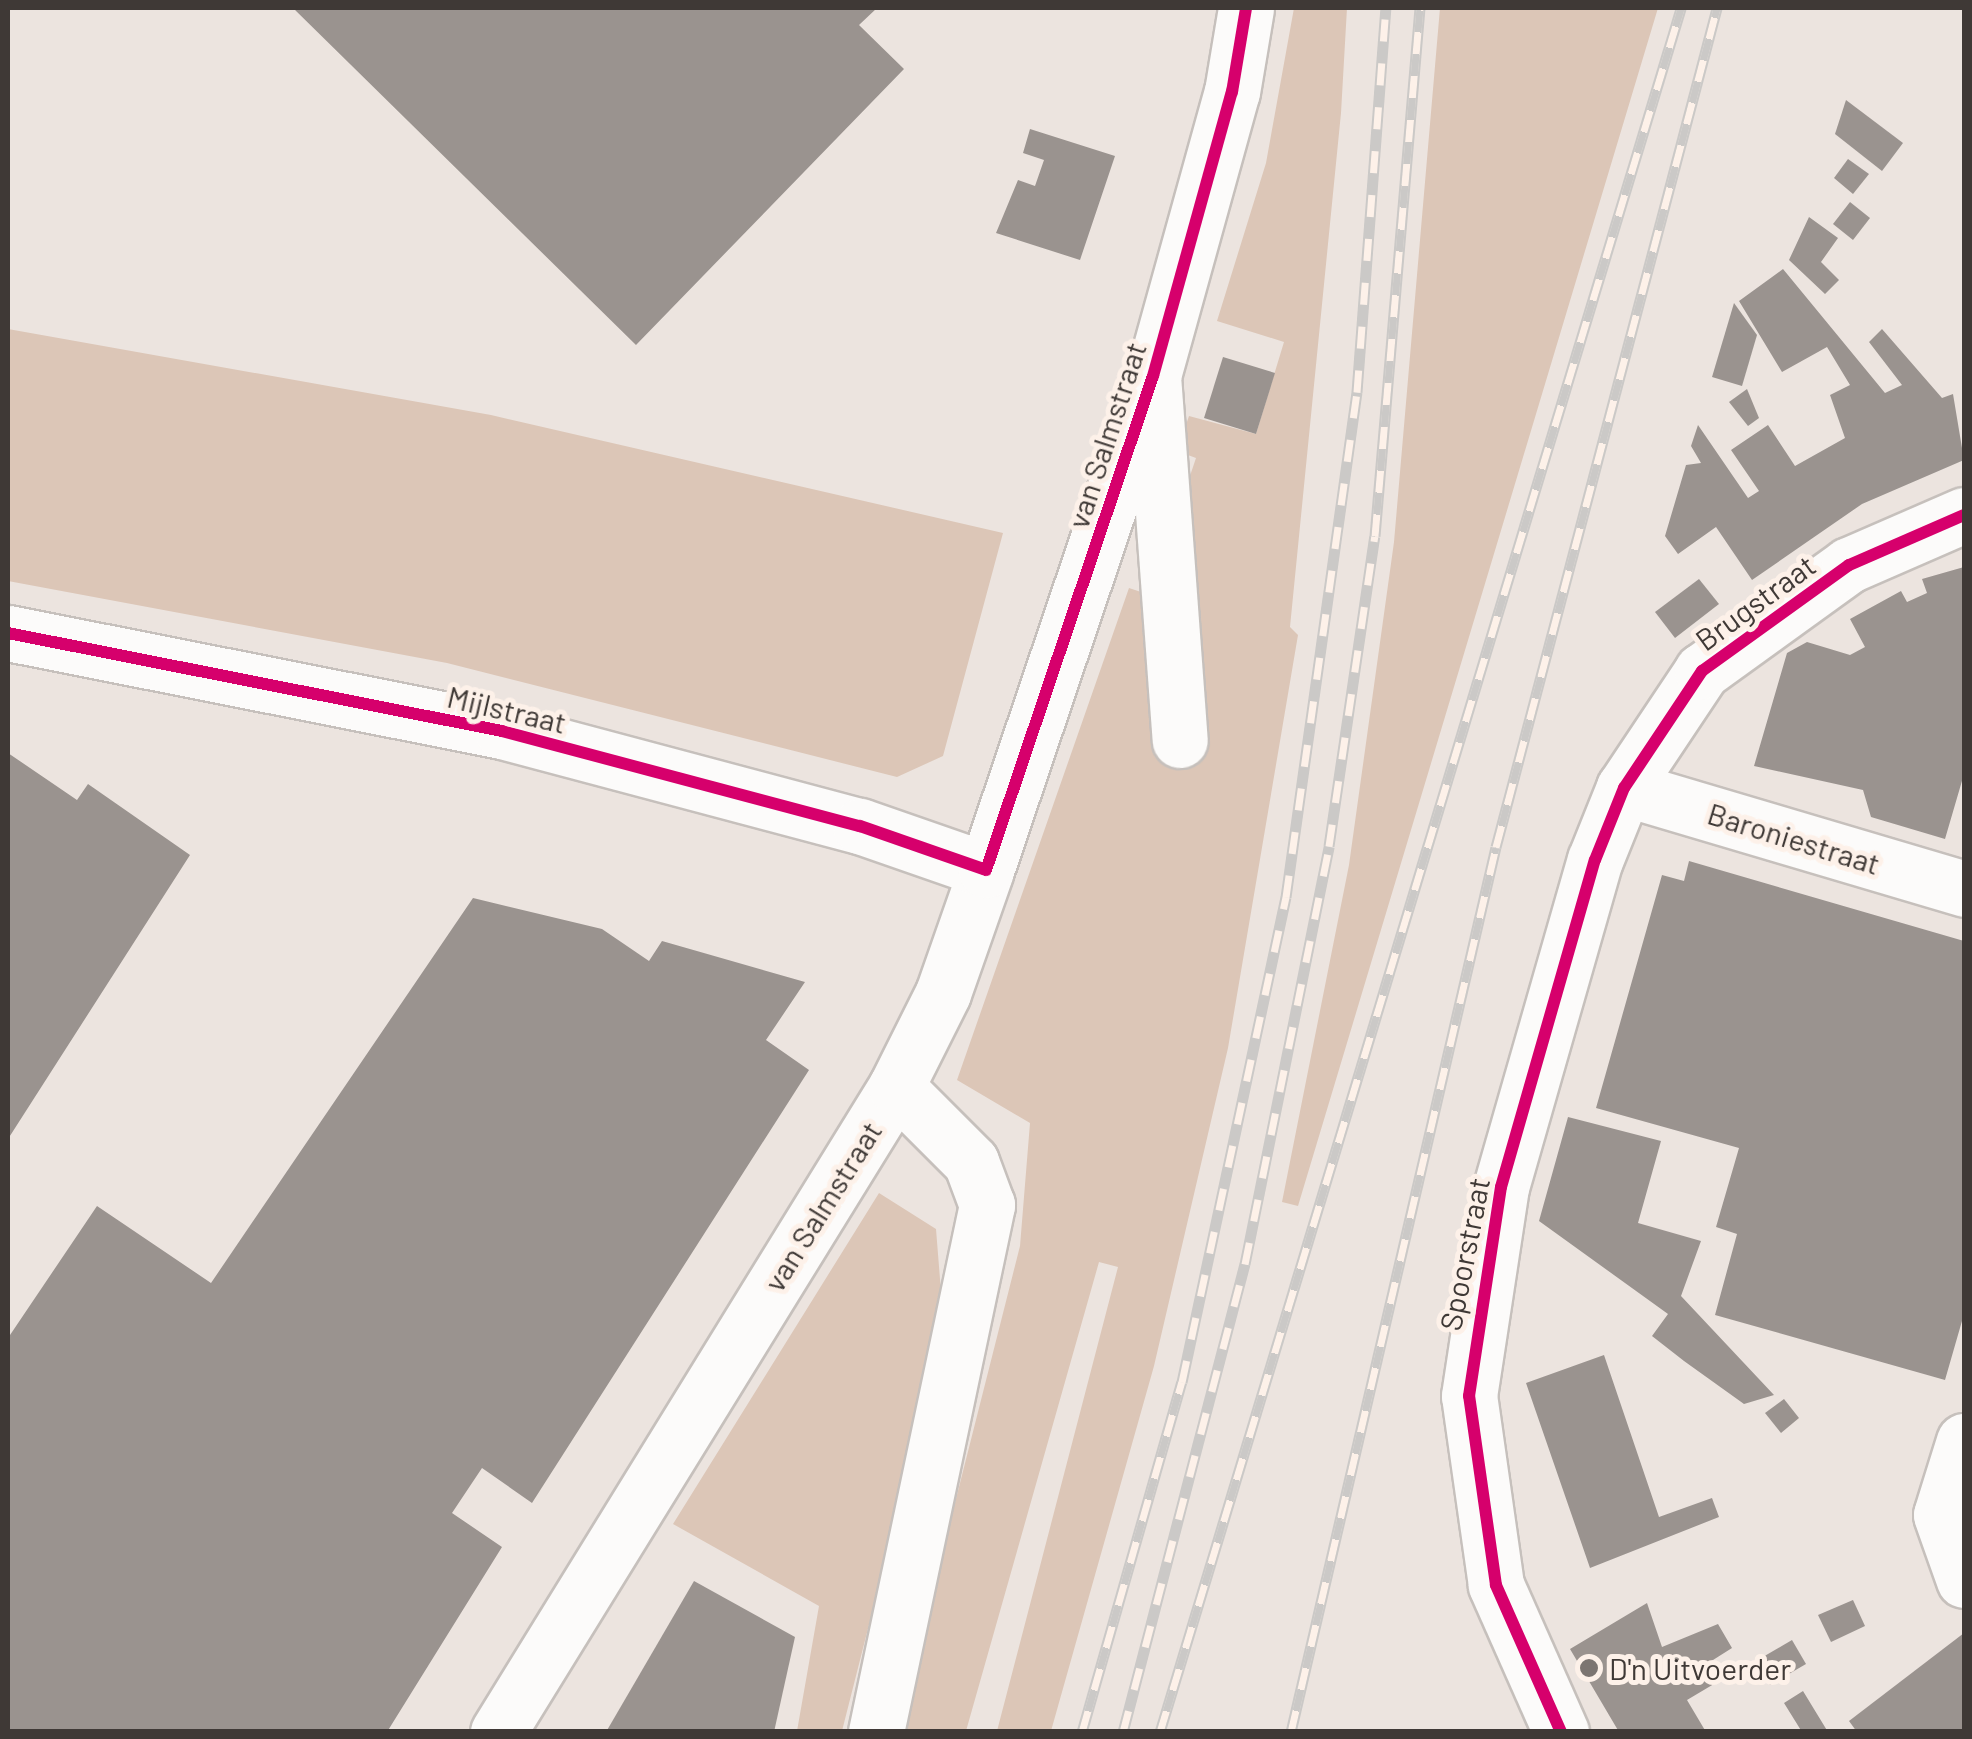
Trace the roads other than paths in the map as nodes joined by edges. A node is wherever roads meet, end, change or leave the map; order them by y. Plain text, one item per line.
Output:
1 (1246, 8) edge
2 (1153, 376) junction
3 (1964, 516) edge
4 (8, 633) edge
5 (1180, 740) dead end
6 (1624, 788) junction
7 (986, 870) junction
8 (1964, 889) edge
9 (896, 1087) junction
10 (1964, 1448) edge
11 (1964, 1580) edge
12 (498, 1732) edge
13 (876, 1732) edge
14 (1561, 1732) edge

1 - 2 street, van Salmstraat
2 - 5 street
2 - 7 street, van Salmstraat
3 - 6 street, Brugstraat
4 - 7 street, Mijlstraat
6 - 8 street, Baroniestraat
6 - 14 street, Spoorstraat
7 - 9 street, van Salmstraat
9 - 12 street, van Salmstraat
9 - 13 street
10 - 11 street

